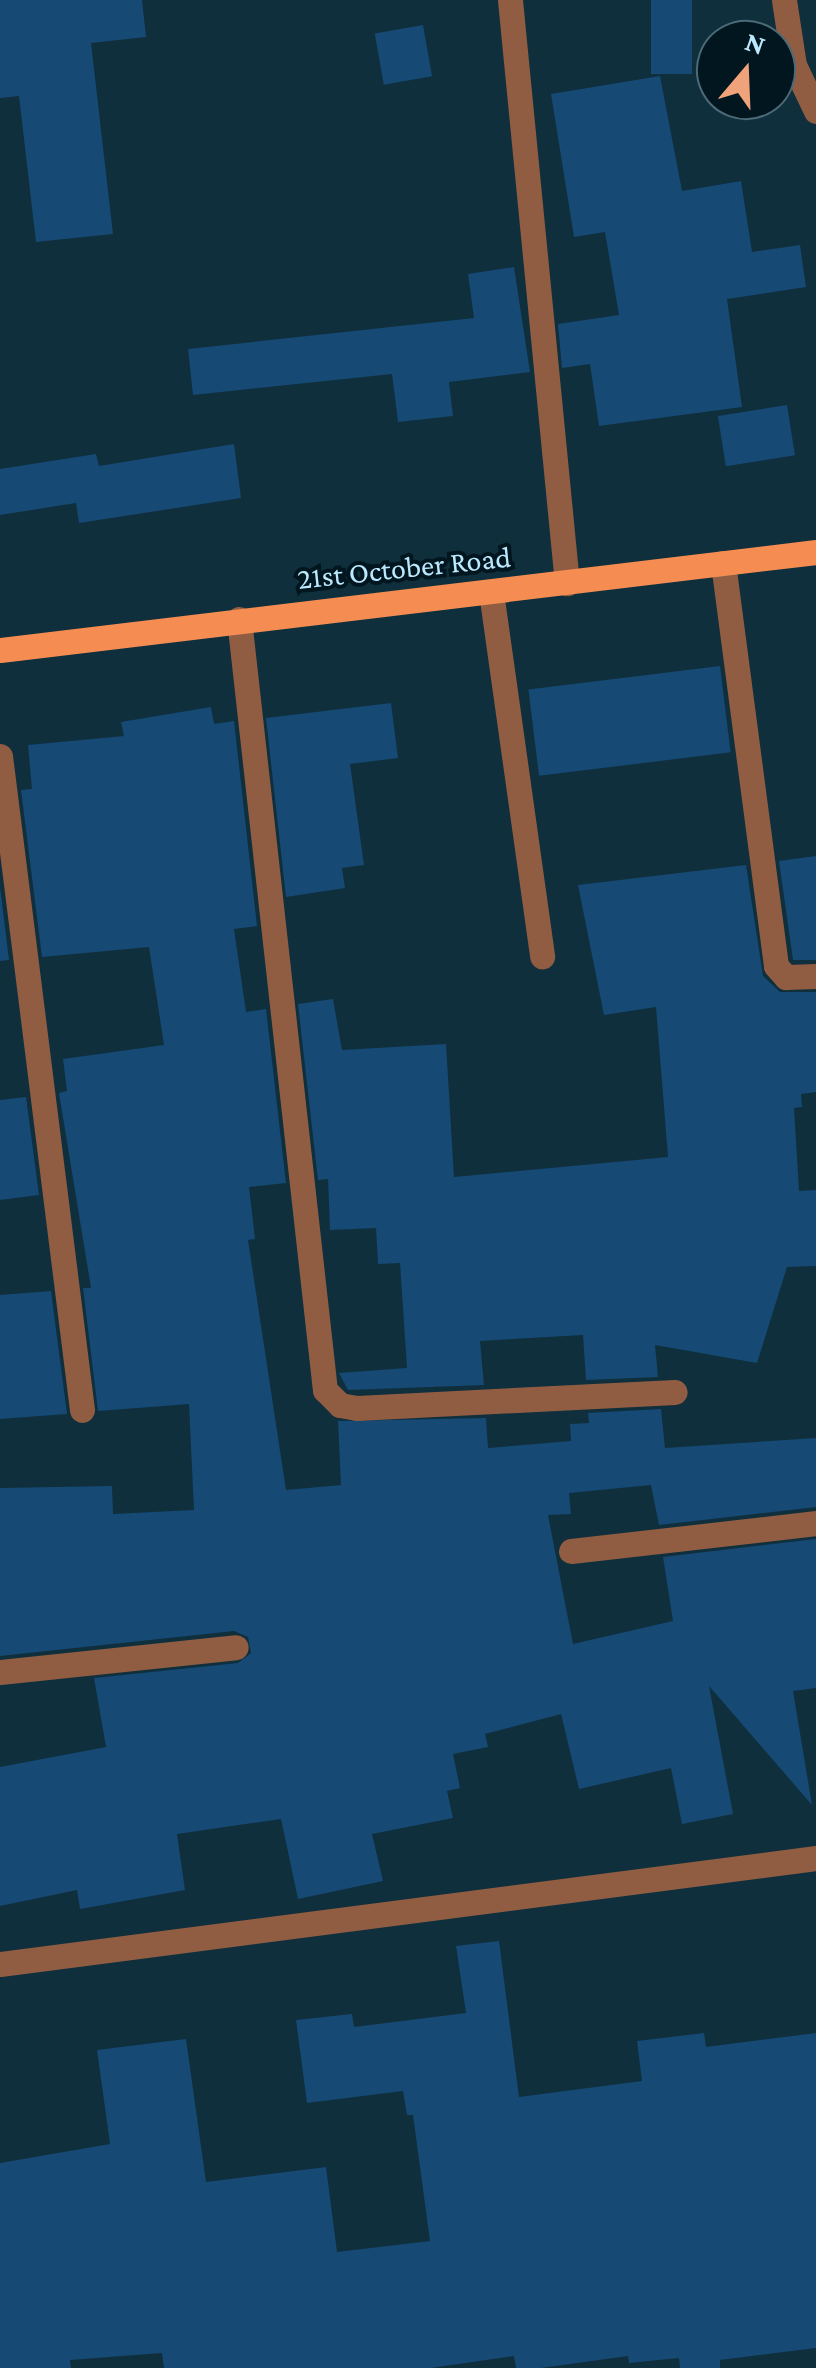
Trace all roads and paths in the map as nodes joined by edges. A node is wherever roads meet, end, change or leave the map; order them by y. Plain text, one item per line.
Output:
1 (510, 0) edge
2 (784, 0) edge
3 (816, 112) edge
4 (816, 552) edge
5 (722, 564) junction
6 (567, 583) junction
7 (490, 592) junction
8 (240, 619) junction
9 (0, 650) edge
10 (0, 756) edge
11 (542, 956) dead end
12 (816, 976) edge
13 (675, 1392) dead end
14 (82, 1410) dead end
15 (816, 1523) edge
16 (572, 1552) dead end
17 (236, 1647) dead end
18 (0, 1672) edge
19 (816, 1858) edge
20 (0, 1964) edge

1 - 6 street
2 - 3 street
4 - 5 main road, 21st October Road
5 - 6 main road, 21st October Road
5 - 12 street
6 - 7 main road, 21st October Road
7 - 8 main road, 21st October Road
7 - 11 street
8 - 9 main road, 21st October Road
8 - 13 street
10 - 14 street
15 - 16 street
17 - 18 street
19 - 20 street

